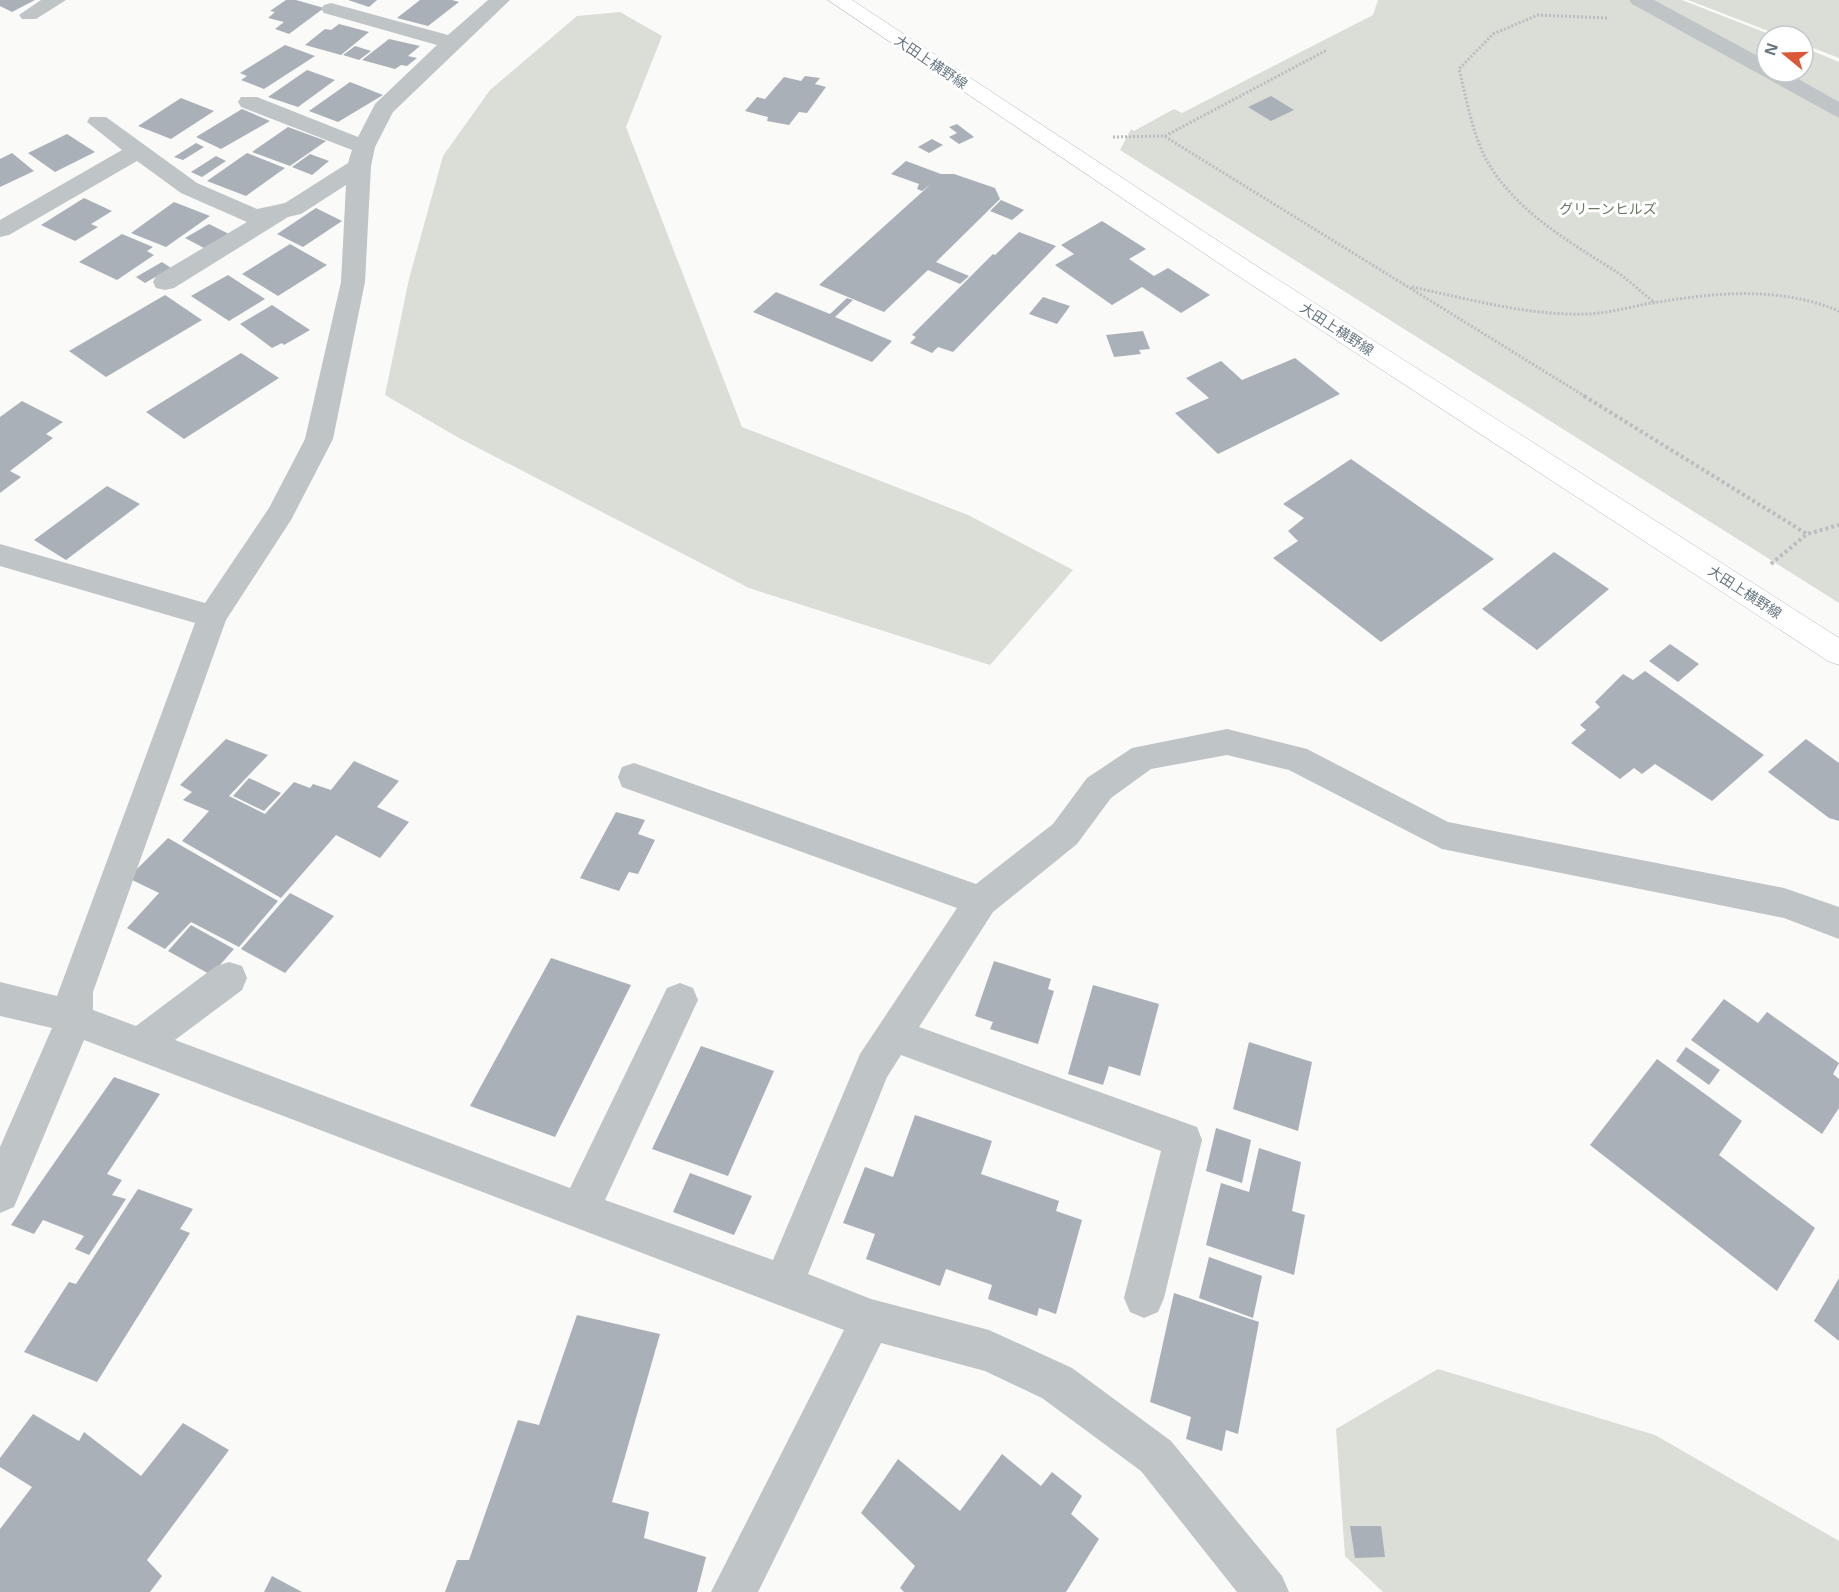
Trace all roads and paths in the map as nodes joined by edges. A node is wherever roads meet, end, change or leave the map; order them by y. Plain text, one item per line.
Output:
1 (56, 0) edge
2 (500, 0) edge
3 (838, 0) edge
4 (1639, 0) edge
5 (332, 9) dead end
6 (29, 15) dead end
7 (1682, 22) junction
8 (452, 43) junction
9 (1327, 50) dead end
10 (1755, 63) edge
11 (1792, 84) edge
12 (249, 102) dead end
13 (1839, 111) edge
14 (98, 122) dead end
15 (1164, 136) junction
16 (1110, 137) dead end
17 (138, 151) junction
18 (361, 156) junction
19 (281, 212) junction
20 (0, 230) edge
21 (165, 282) dead end
22 (1409, 286) junction
23 (1655, 303) junction
24 (1839, 311) edge
25 (1839, 525) edge
26 (1807, 534) junction
27 (0, 555) edge
28 (1768, 567) dead end
29 (212, 617) junction
30 (1839, 653) edge
31 (634, 777) dead end
32 (981, 901) junction
33 (1839, 923) edge
34 (229, 978) dead end
35 (0, 999) edge
36 (680, 1000) dead end
37 (74, 1020) junction
38 (892, 1035) junction
39 (139, 1046) junction
40 (0, 1193) edge
41 (579, 1211) junction
42 (783, 1284) junction
43 (1144, 1298) dead end
44 (871, 1320) junction
45 (735, 1592) edge
46 (1266, 1592) edge

1 - 6 street
2 - 8 street
3 - 30 main road, 大田上横野線
4 - 7 street
5 - 8 street
7 - 10 street
7 - 23 path
8 - 18 street
9 - 15 path
11 - 13 street
12 - 18 street
14 - 17 street
15 - 16 path
15 - 22 path
17 - 19 street
17 - 20 street
18 - 19 street
18 - 29 street
19 - 21 street
22 - 23 path
22 - 26 path
23 - 24 path
25 - 26 path
26 - 28 path
27 - 29 street
29 - 37 street
31 - 32 street
32 - 33 street
32 - 38 street
34 - 39 street
35 - 37 street
36 - 41 street
37 - 39 street
37 - 40 street
38 - 42 street
38 - 43 street
39 - 41 street
41 - 42 street
42 - 44 street
44 - 45 street
44 - 46 street

